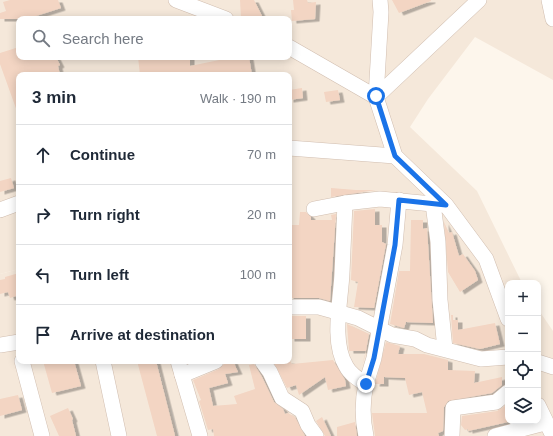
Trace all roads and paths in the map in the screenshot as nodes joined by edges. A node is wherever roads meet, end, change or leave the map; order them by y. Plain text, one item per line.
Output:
1 (176, 0) edge
2 (380, 0) edge
3 (479, 0) edge
4 (549, 0) edge
5 (218, 16) edge
6 (553, 19) edge
7 (292, 49) edge
8 (376, 96) junction
9 (292, 148) edge
10 (395, 156) junction
11 (399, 200) junction
12 (345, 203) junction
13 (16, 204) edge
14 (440, 205) junction
15 (314, 209) dead end
16 (0, 210) edge
17 (292, 307) edge
18 (337, 312) junction
19 (507, 316) edge
20 (379, 327) junction
21 (16, 344) edge
22 (0, 345) edge
23 (445, 349) junction
24 (505, 357) edge
25 (541, 363) edge
26 (23, 364) edge
27 (104, 364) edge
28 (201, 364) edge
29 (264, 364) edge
30 (553, 367) edge
31 (180, 368) edge
32 (366, 384) junction
33 (505, 394) edge
34 (541, 412) edge
35 (545, 422) junction
36 (42, 436) edge
37 (119, 436) edge
38 (200, 436) edge
39 (316, 436) edge
40 (366, 436) edge
41 (452, 436) edge
42 (495, 436) edge
43 (553, 436) edge

1 - 5 street
2 - 8 street
3 - 8 street
4 - 6 street
7 - 8 street
8 - 10 street
9 - 10 street
10 - 14 street
11 - 12 street
11 - 14 street
11 - 20 street
12 - 15 street
12 - 18 street
13 - 16 street
14 - 19 street
14 - 23 street
17 - 18 street
18 - 20 street
18 - 32 street
20 - 23 street
20 - 32 street
21 - 22 street
23 - 24 street
25 - 30 street
26 - 36 street
27 - 37 street
28 - 31 street
29 - 39 street
31 - 38 street
32 - 40 street
33 - 41 street
34 - 35 street
35 - 42 street
35 - 43 street

